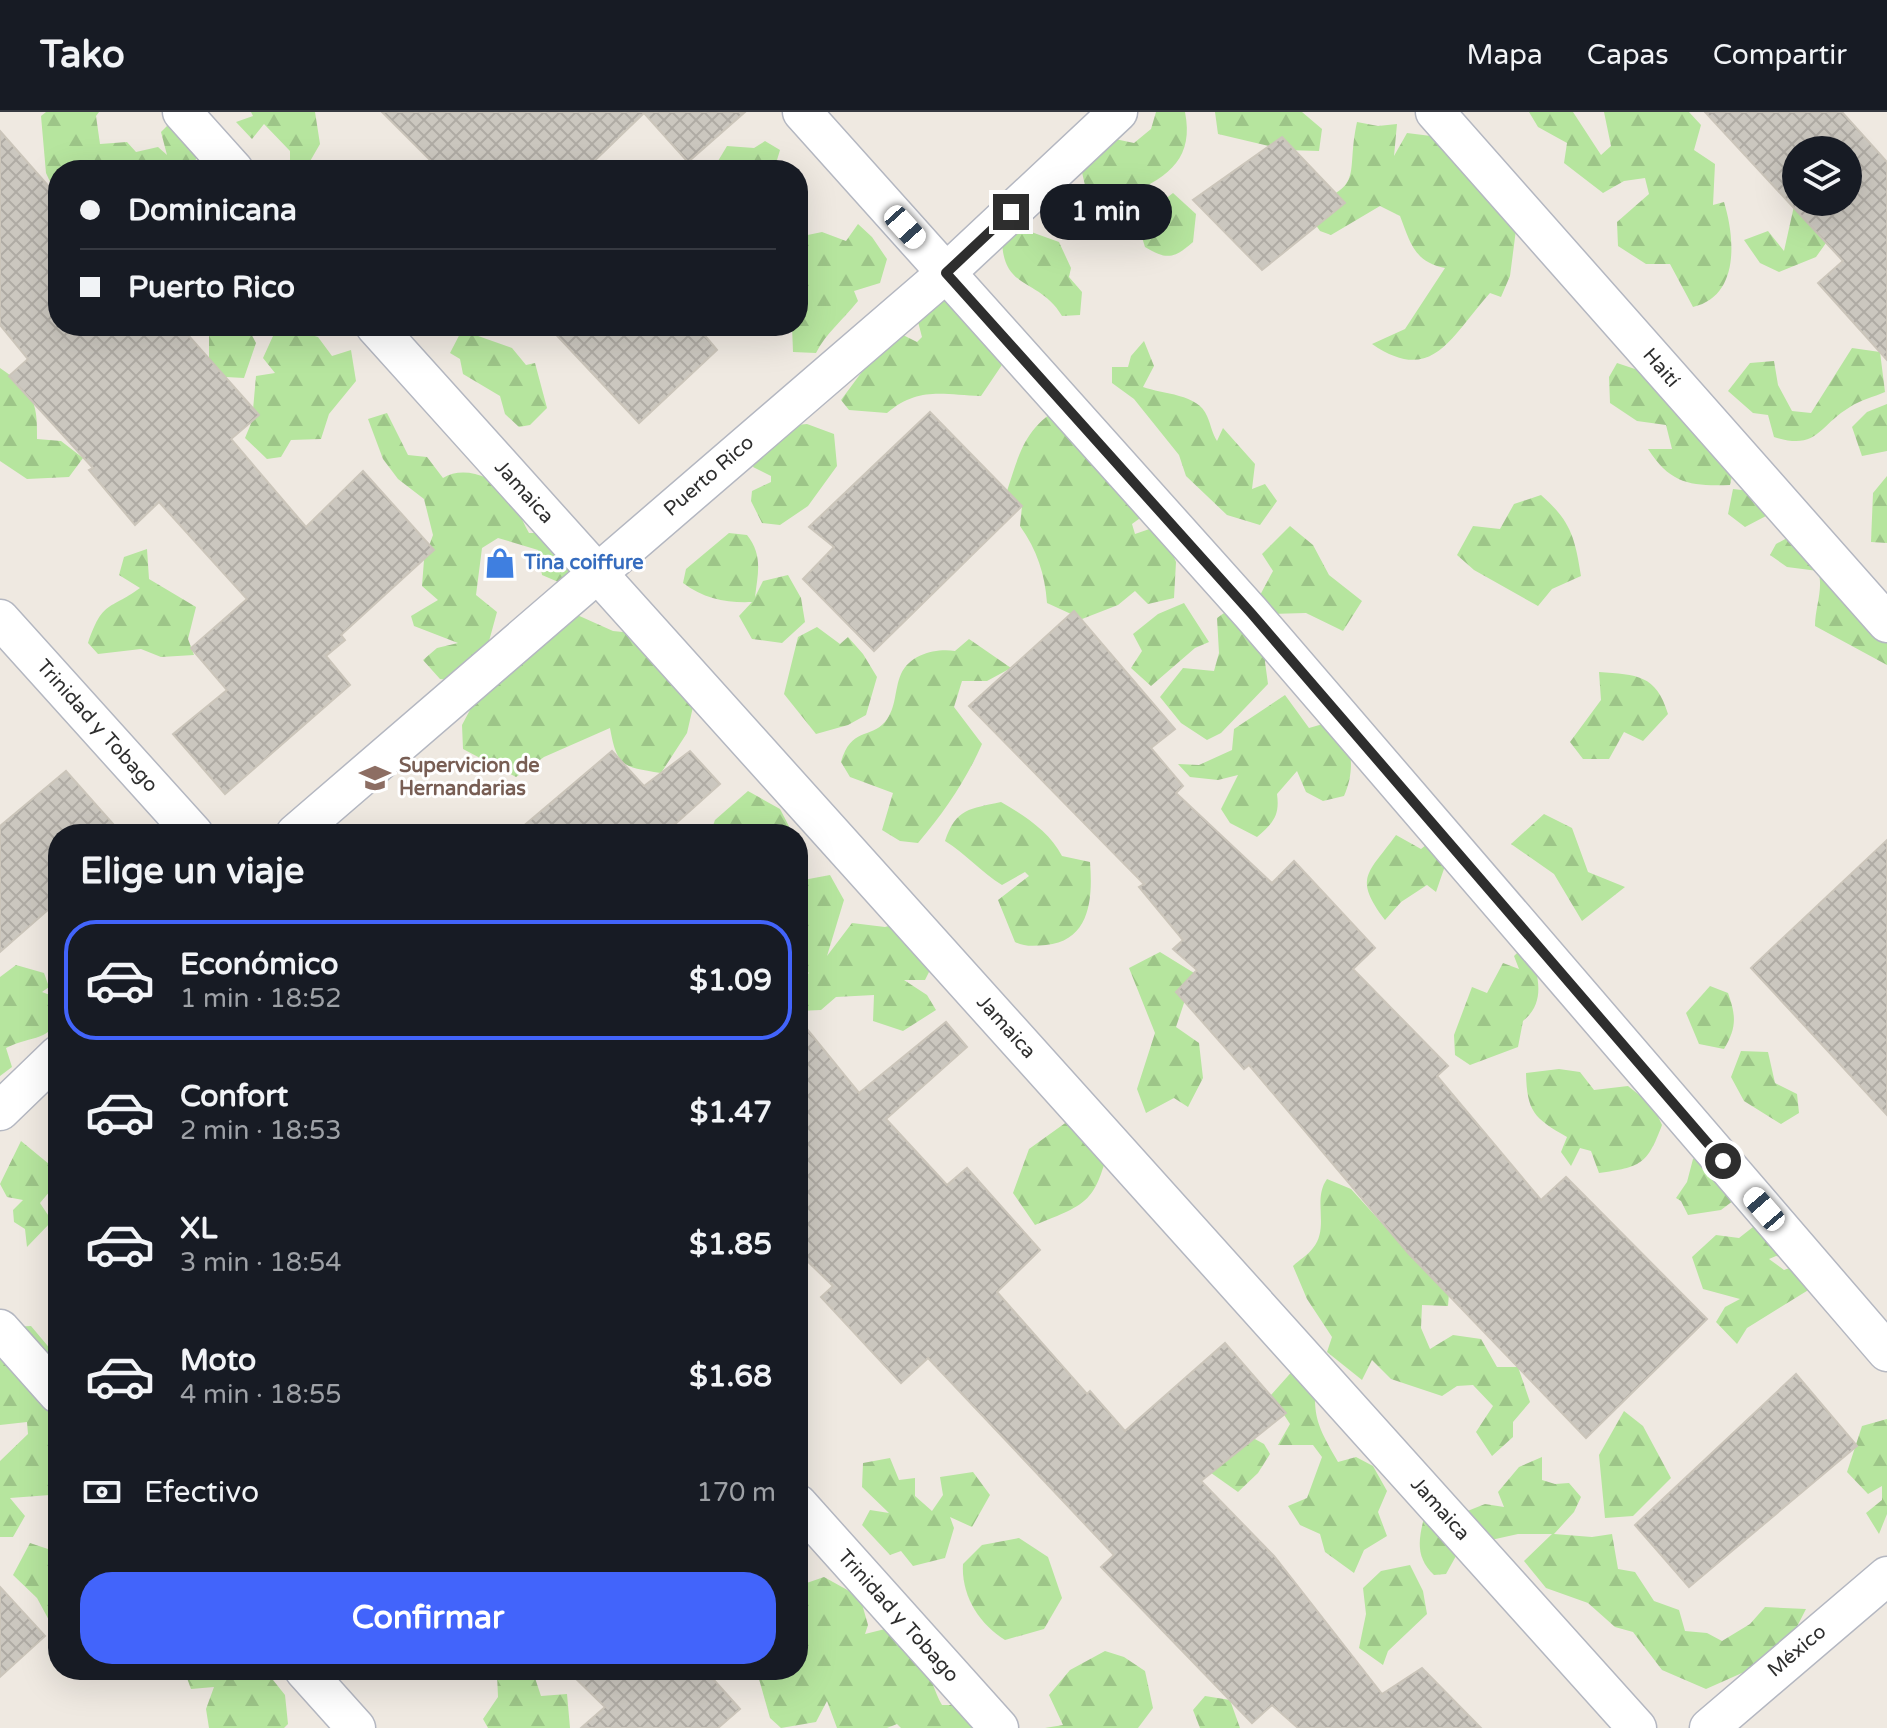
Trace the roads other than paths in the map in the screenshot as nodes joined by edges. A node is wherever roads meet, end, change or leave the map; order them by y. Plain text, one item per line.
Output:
1 (182, 112) edge
2 (802, 112) edge
3 (1118, 112) edge
4 (1435, 112) edge
5 (225, 160) edge
6 (946, 273) junction
7 (384, 336) edge
8 (597, 573) junction
9 (0, 619) edge
10 (1887, 623) edge
11 (185, 824) edge
12 (307, 824) edge
13 (48, 1065) edge
14 (0, 1111) edge
15 (0, 1329) edge
16 (1887, 1352) edge
17 (48, 1383) edge
18 (808, 1515) edge
19 (1887, 1576) edge
20 (313, 1680) edge
21 (356, 1728) edge
22 (999, 1728) edge
23 (1637, 1728) edge
24 (1709, 1728) edge

1 - 5 street
2 - 6 street
3 - 6 street, Puerto Rico
4 - 10 street, Haití
6 - 8 street, Puerto Rico
6 - 16 street
7 - 8 street, Jamaica
8 - 12 street, Puerto Rico
8 - 23 street, Jamaica
9 - 11 street, Trinidad y Tobago
13 - 14 street
15 - 17 street
18 - 22 street, Trinidad y Tobago
19 - 24 street, México
20 - 21 street

